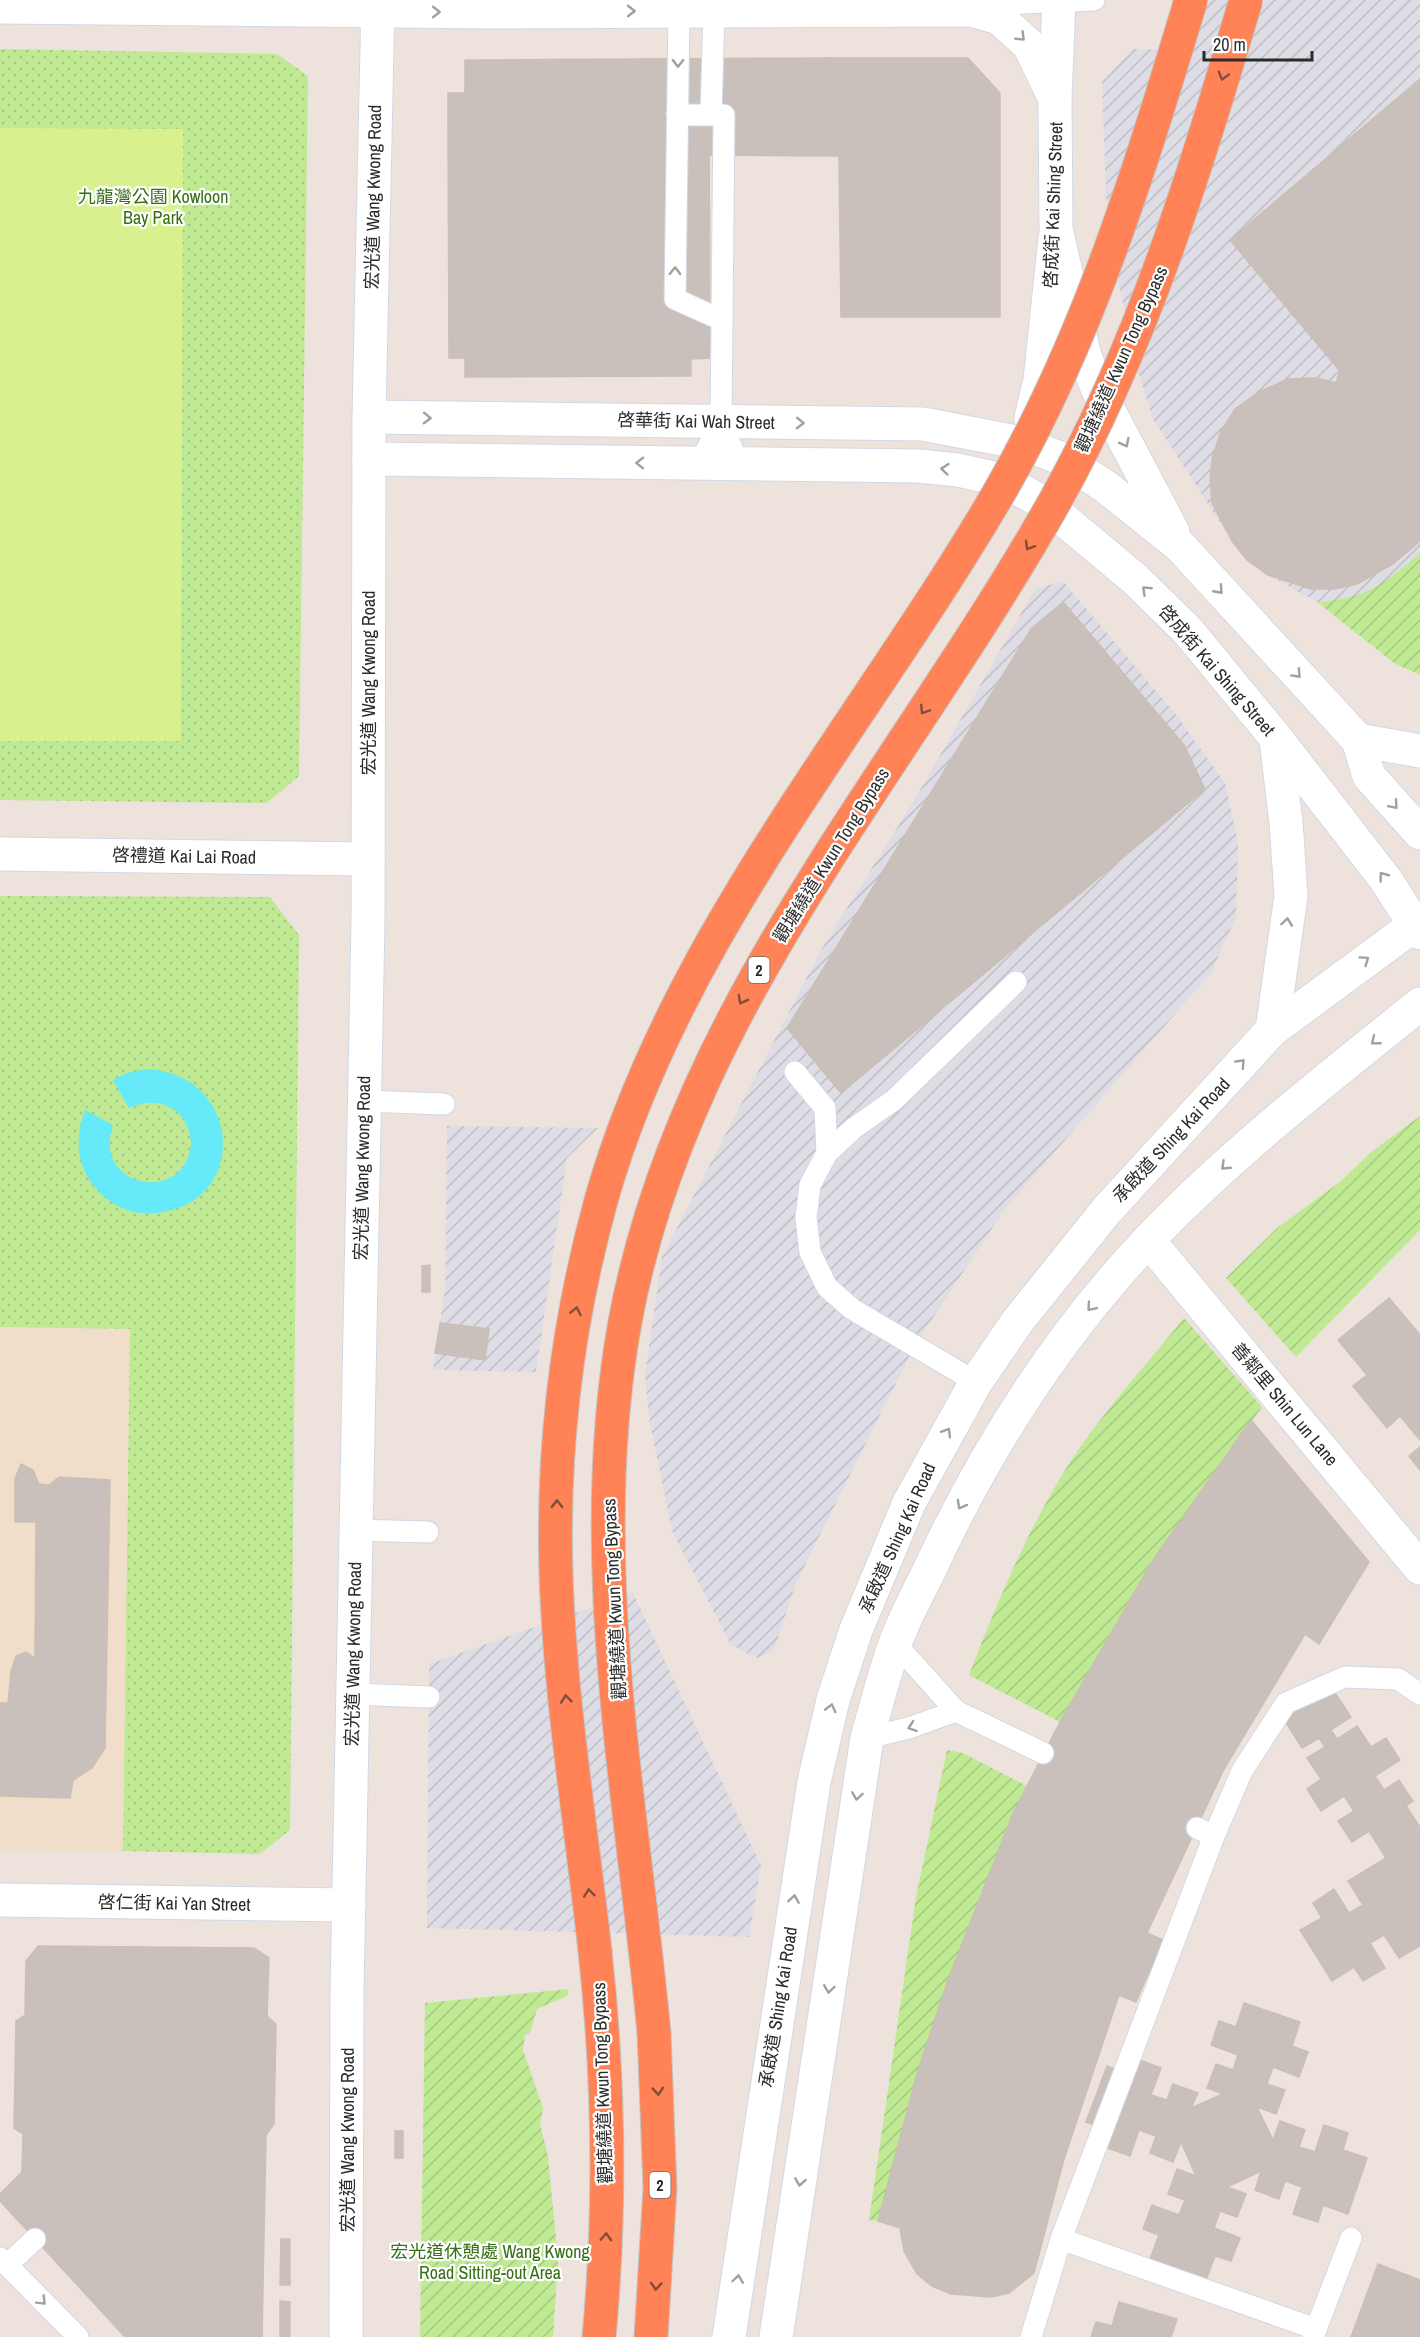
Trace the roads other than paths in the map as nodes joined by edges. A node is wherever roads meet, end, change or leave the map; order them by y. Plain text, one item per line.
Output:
1 (1094, 0) edge
2 (1191, 0) edge
3 (1246, 0) edge
4 (1059, 1) edge
5 (378, 6) edge
6 (0, 7) edge
7 (971, 10) junction
8 (679, 11) junction
9 (714, 12) junction
10 (1055, 99) junction
11 (711, 114) junction
12 (677, 115) junction
13 (1056, 228) junction
14 (722, 320) junction
15 (369, 417) junction
16 (721, 422) junction
17 (1022, 442) junction
18 (369, 459) junction
19 (699, 464) junction
20 (739, 465) junction
21 (1002, 480) junction
22 (1180, 546) junction
23 (1276, 738) junction
24 (1358, 740) junction
25 (1420, 751) edge
26 (1420, 833) edge
27 (0, 854) edge
28 (368, 859) junction
29 (1418, 926) edge
30 (1016, 982) dead end
31 (1420, 1004) edge
32 (1272, 1030) junction
33 (795, 1072) dead end
34 (363, 1101) junction
35 (444, 1104) dead end
36 (827, 1153) junction
37 (1149, 1241) junction
38 (976, 1382) junction
39 (355, 1530) junction
40 (428, 1533) dead end
41 (1420, 1568) edge
42 (895, 1643) junction
43 (353, 1694) junction
44 (1420, 1694) edge
45 (429, 1697) dead end
46 (956, 1711) junction
47 (867, 1738) junction
48 (1044, 1753) dead end
49 (0, 1900) edge
50 (349, 1905) junction
51 (1351, 2238) dead end
52 (35, 2239) dead end
53 (1061, 2239) junction
54 (3, 2261) edge
55 (1315, 2333) edge
56 (78, 2337) edge
57 (346, 2337) edge
58 (599, 2337) edge
59 (651, 2337) edge
60 (729, 2337) edge
61 (776, 2337) edge
62 (1031, 2337) edge

1 - 4 lane
58 -> 2 highway, 觀塘繞道 Kwun Tong Bypass, bridge
3 -> 59 highway, 觀塘繞道 Kwun Tong Bypass / 2, bridge
4 - 7 lane
4 - 10 main road, 啓成街 Kai Shing Street
5 - 6 main road
5 -> 8 main road
5 - 15 main road, 宏光道 Wang Kwong Road
7 - 9 main road
7 -> 10 main road
8 - 9 main road
8 -> 12 lane
9 - 11 lane
10 - 13 main road, 啓成街 Kai Shing Street
11 - 12 lane
11 - 14 lane
14 -> 12 lane
13 - 17 main road, 啓成街 Kai Shing Street
13 -> 22 main road
14 - 16 lane
15 -> 16 main road, 啓華街 Kai Wah Street
15 - 18 main road, 宏光道 Wang Kwong Road
16 -> 17 main road, 啓華街 Kai Wah Street
16 - 19 lane
16 - 20 lane
17 - 21 main road, 啓成街 Kai Shing Street
17 - 22 main road
19 -> 18 main road
18 - 28 main road, 宏光道 Wang Kwong Road
19 - 20 main road
21 -> 20 main road
23 -> 21 main road, 啓成街 Kai Shing Street
22 -> 24 main road
29 -> 23 main road, 啓成街 Kai Shing Street
32 -> 23 main road
24 - 25 main road
24 -> 26 main road
27 - 28 main road, 啓禮道 Kai Lai Road
28 - 34 main road, 宏光道 Wang Kwong Road
32 -> 29 main road, 承啟道 Shing Kai Road
30 - 36 lane
31 -> 37 main road
38 -> 32 main road, 承啟道 Shing Kai Road
33 - 36 lane
34 - 35 lane
34 - 39 main road, 宏光道 Wang Kwong Road
36 - 38 lane
37 - 41 main road, 善鄰里 Shin Lun Lane
37 -> 42 main road
60 -> 38 main road, 承啟道 Shing Kai Road
39 - 40 lane
39 - 43 main road, 宏光道 Wang Kwong Road
42 - 46 lane
42 - 47 main road
43 - 45 lane
43 - 50 main road, 宏光道 Wang Kwong Road
44 - 53 lane
46 -> 47 lane
46 - 48 lane
47 -> 61 main road
49 - 50 main road, 啓仁街 Kai Yan Street
50 - 57 main road, 宏光道 Wang Kwong Road
51 - 55 lane
52 - 54 lane
53 - 55 lane
53 - 62 lane
54 -> 56 lane

